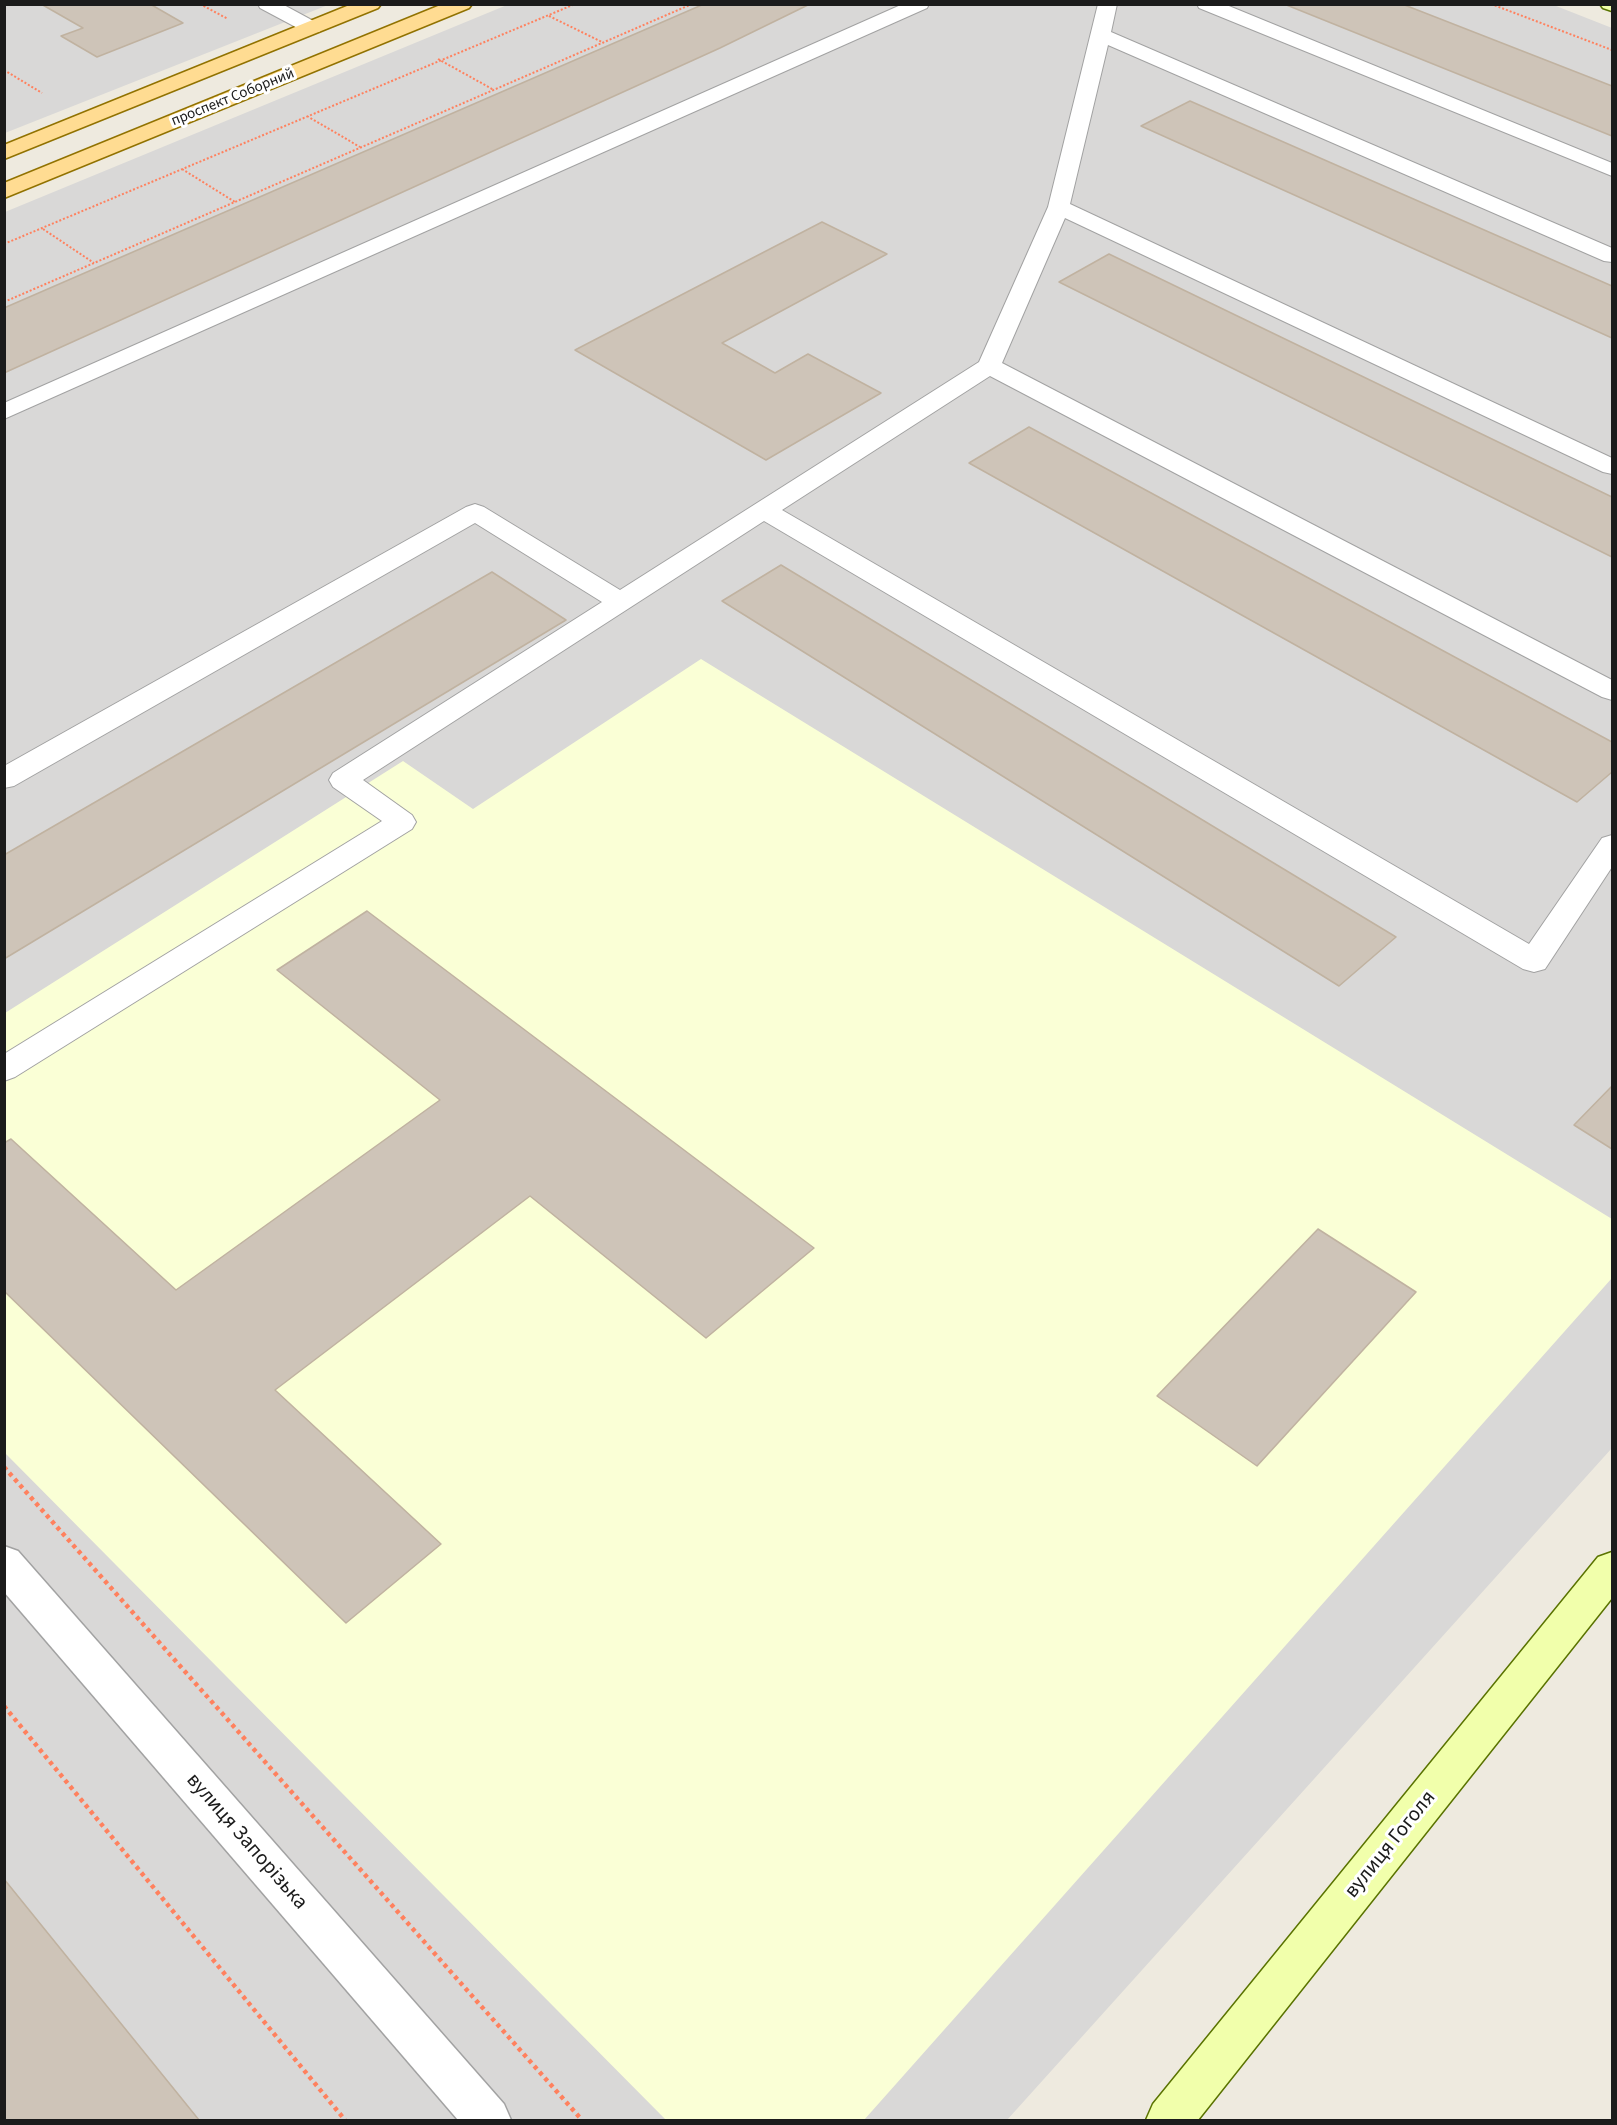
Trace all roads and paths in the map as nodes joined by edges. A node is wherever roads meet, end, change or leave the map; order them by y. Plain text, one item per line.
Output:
1 (200, 4) edge
2 (267, 4) edge
3 (371, 4) edge
4 (462, 4) edge
5 (574, 4) edge
6 (692, 4) edge
7 (920, 4) edge
8 (1108, 4) edge
9 (1206, 4) edge
10 (1491, 4) edge
11 (548, 16) junction
12 (229, 20) dead end
13 (312, 28) junction
14 (390, 34) junction
15 (1100, 34) junction
16 (604, 42) junction
17 (353, 49) junction
18 (1612, 50) edge
19 (440, 60) junction
20 (4, 70) edge
21 (494, 90) junction
22 (44, 93) dead end
23 (307, 116) junction
24 (361, 148) junction
25 (4, 153) edge
26 (182, 169) junction
27 (1612, 170) edge
28 (4, 191) edge
29 (235, 202) junction
30 (1059, 207) junction
31 (42, 228) junction
32 (4, 244) edge
33 (1612, 256) edge
34 (94, 263) junction
35 (4, 302) edge
36 (989, 366) junction
37 (4, 412) edge
38 (1612, 466) edge
39 (764, 510) junction
40 (620, 601) junction
41 (1612, 691) edge
42 (4, 779) edge
43 (1612, 845) edge
44 (4, 1069) edge
45 (4, 1467) edge
46 (4, 1563) edge
47 (1612, 1569) edge
48 (4, 1706) edge
49 (345, 2121) edge
50 (488, 2121) edge
51 (582, 2121) edge
52 (1169, 2121) edge

1 - 12 path
2 - 13 lane
3 - 13 main road, проспект Соборний
4 - 14 main road, проспект Соборний
5 - 11 path
6 - 16 path
7 - 37 lane
8 - 15 lane
9 - 27 lane
10 - 18 path
11 - 16 path
11 - 19 path
13 - 17 main road
13 - 25 main road, проспект Соборний
14 - 17 main road, проспект Соборний
14 - 19 path
15 - 30 lane
15 - 33 lane
16 - 21 path
17 - 28 main road, проспект Соборний
19 - 21 path
19 - 23 path
20 - 22 path
21 - 24 path
23 - 24 path
23 - 26 path
24 - 29 path
26 - 29 path
26 - 31 path
29 - 34 path
30 - 36 lane
30 - 38 lane
31 - 32 path
31 - 34 path
34 - 35 path
36 - 39 lane
36 - 41 lane
39 - 40 lane
39 - 43 lane
40 - 42 lane
40 - 44 lane
45 - 51 path
46 - 50 street, вулиця Запорізька
47 - 52 street, вулиця Гоголя
48 - 49 path

